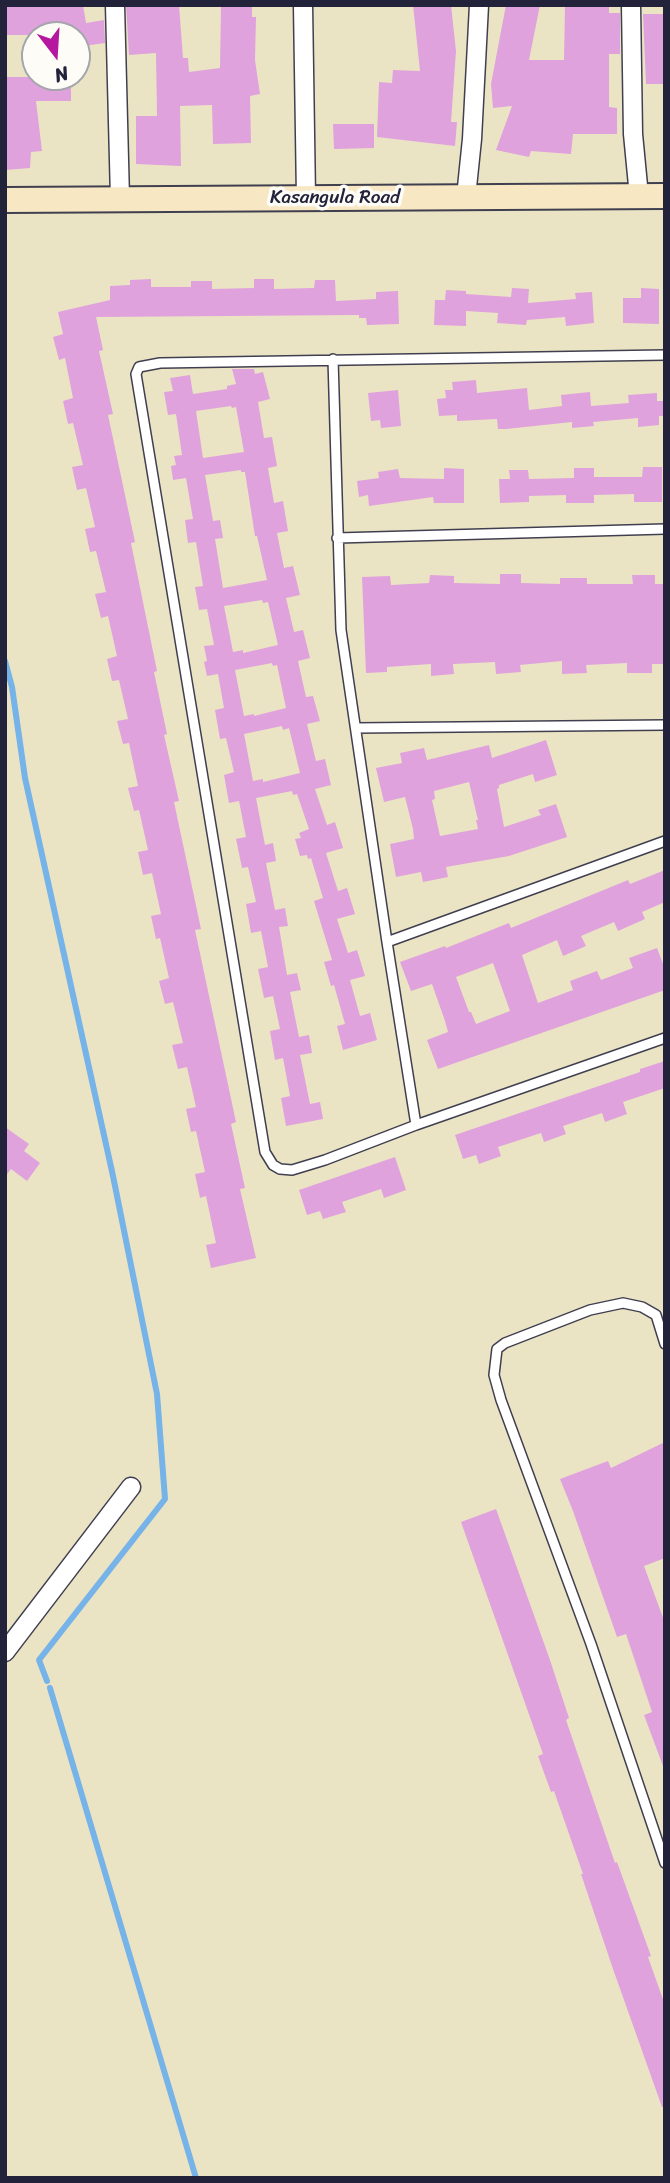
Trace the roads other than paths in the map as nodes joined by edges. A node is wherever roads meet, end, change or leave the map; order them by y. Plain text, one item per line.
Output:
1 (115, 5) edge
2 (303, 5) edge
3 (479, 5) edge
4 (631, 5) edge
5 (639, 196) junction
6 (665, 196) edge
7 (466, 197) junction
8 (306, 198) junction
9 (120, 199) junction
10 (5, 200) edge
11 (665, 355) edge
12 (333, 359) junction
13 (665, 529) edge
14 (337, 538) junction
15 (665, 725) edge
16 (356, 728) junction
17 (665, 841) edge
18 (387, 942) junction
19 (665, 1038) edge
20 (416, 1125) junction
21 (665, 1344) edge
22 (131, 1487) dead end
23 (5, 1653) edge
24 (665, 1864) edge

1 - 9 street
2 - 8 street
3 - 7 street
4 - 5 street
5 - 6 main road, Kasangula Road
5 - 7 main road, Kasangula Road
7 - 8 main road, Kasangula Road
8 - 9 main road, Kasangula Road
9 - 10 main road, Kasangula Road
11 - 12 lane
12 - 14 lane
12 - 20 lane
13 - 14 lane
14 - 16 lane
15 - 16 lane
16 - 18 lane
17 - 18 lane
18 - 20 lane
19 - 20 lane
21 - 24 lane
22 - 23 street

